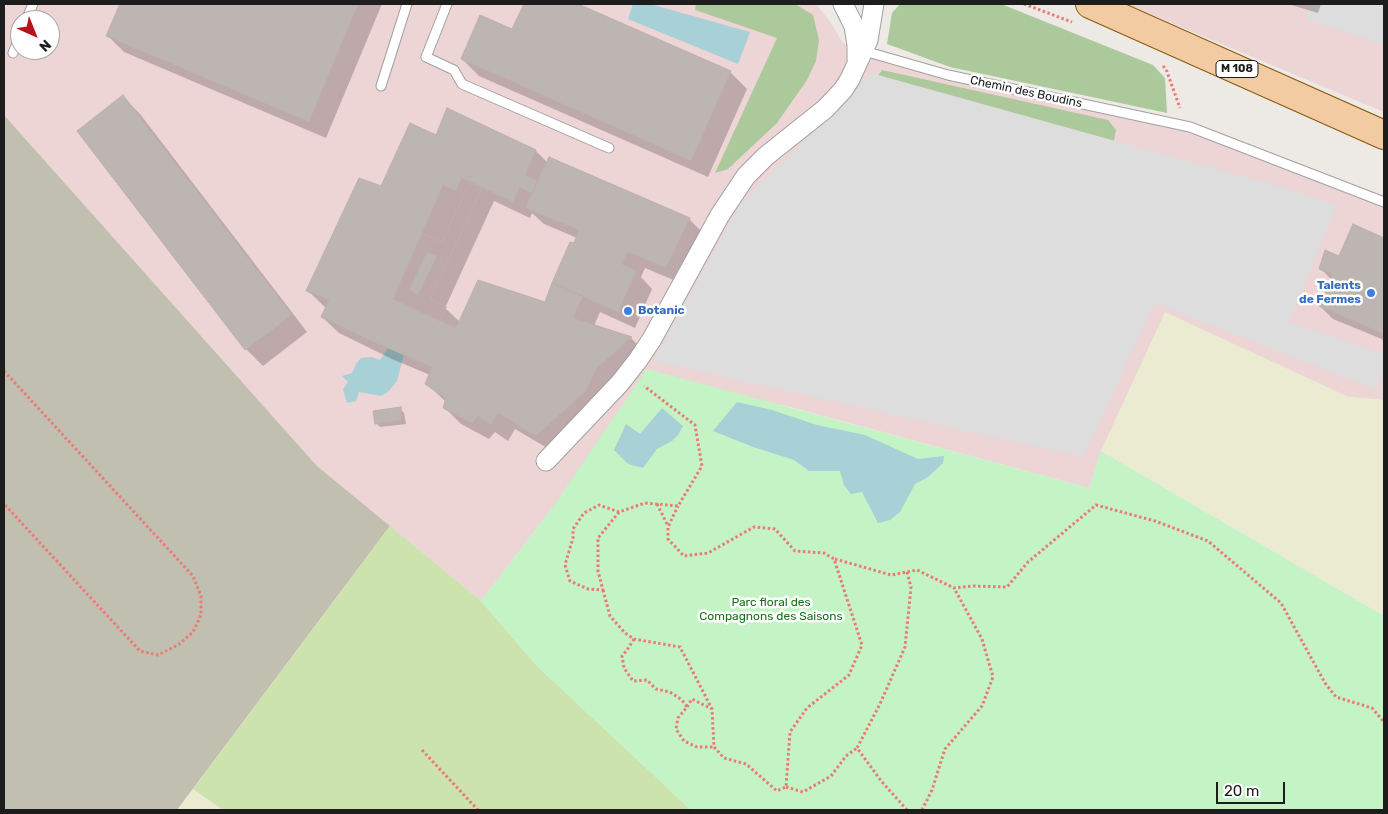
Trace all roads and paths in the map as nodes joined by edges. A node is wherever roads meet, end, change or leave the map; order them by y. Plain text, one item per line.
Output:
1 (407, 4) edge
2 (447, 4) edge
3 (843, 4) edge
4 (874, 4) edge
5 (1024, 4) edge
6 (1084, 14) edge
7 (860, 58) junction
8 (1161, 65) dead end
9 (381, 86) dead end
10 (1190, 127) junction
11 (1384, 135) edge
12 (609, 148) dead end
13 (1384, 202) edge
14 (4, 371) edge
15 (630, 372) junction
16 (546, 461) dead end
17 (4, 504) edge
18 (657, 504) junction
19 (678, 506) junction
20 (619, 512) junction
21 (668, 527) junction
22 (834, 558) junction
23 (907, 572) junction
24 (954, 588) junction
25 (603, 590) junction
26 (634, 638) junction
27 (686, 707) junction
28 (712, 709) junction
29 (1384, 722) edge
30 (714, 747) junction
31 (857, 748) junction
32 (422, 750) dead end
33 (786, 787) junction
34 (478, 810) edge
35 (908, 810) edge
36 (922, 810) edge

1 - 9 lane
2 - 12 lane
3 - 7 street
4 - 7 street
5 - 6 path
6 - 11 main road, M 108
7 - 10 lane, Chemin des Boudins
7 - 15 street
8 - 10 path
10 - 13 lane, Chemin des Boudins
14 - 17 path
15 - 16 street
15 - 19 path
18 - 19 path
18 - 20 path
18 - 21 path
19 - 21 path
20 - 25 path
20 - 25 path
21 - 22 path
22 - 23 path
22 - 33 path
23 - 24 path
23 - 31 path
24 - 29 path
24 - 36 path
25 - 26 path
26 - 27 path
26 - 28 path
27 - 28 path
27 - 30 path
28 - 30 path
30 - 33 path
31 - 33 path
31 - 35 path
32 - 34 path

